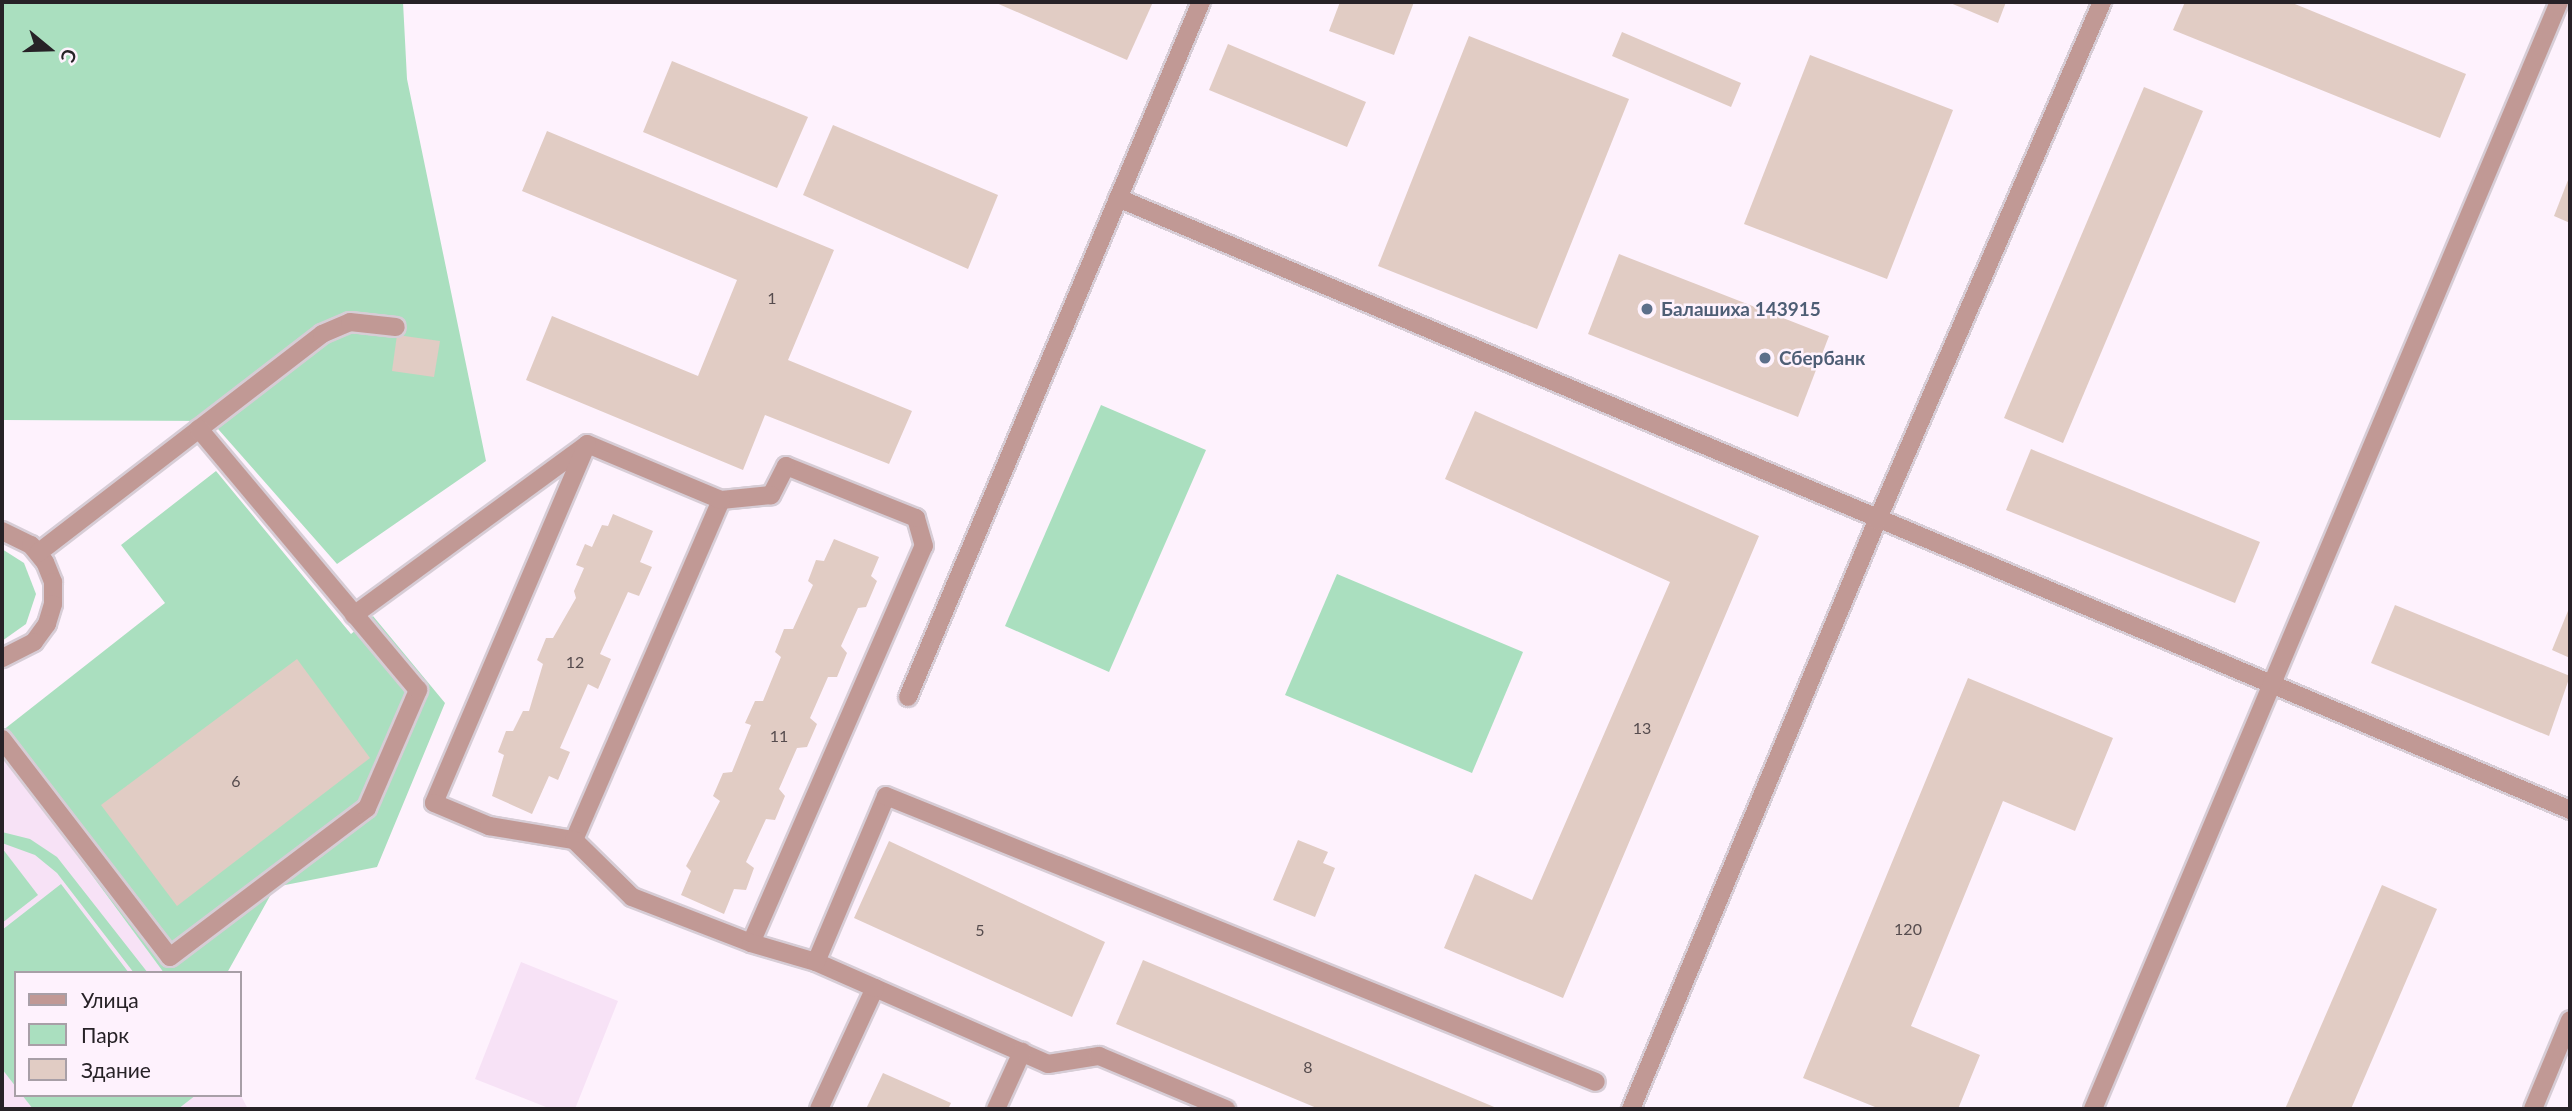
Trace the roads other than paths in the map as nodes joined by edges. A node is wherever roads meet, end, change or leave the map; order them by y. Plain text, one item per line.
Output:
1 (1201, 2) edge
2 (2102, 2) edge
3 (2558, 5) edge
4 (1118, 198) junction
5 (396, 327) dead end
6 (199, 429) junction
7 (587, 444) junction
8 (721, 500) junction
9 (1877, 521) junction
10 (2, 531) edge
11 (38, 553) junction
12 (354, 615) junction
13 (2, 658) edge
14 (2273, 684) junction
15 (908, 697) dead end
16 (2, 739) edge
17 (2570, 810) edge
18 (574, 840) junction
19 (751, 943) junction
20 (816, 962) junction
21 (875, 988) junction
22 (2570, 1020) edge
23 (1022, 1052) junction
24 (1596, 1082) dead end
25 (819, 1109) edge
26 (996, 1109) edge
27 (1226, 1109) edge
28 (1631, 1109) edge
29 (2093, 1109) edge
30 (2533, 1109) edge

1 - 4 street
2 - 9 street
3 - 14 street
4 - 9 street
4 - 15 street
5 - 6 street
6 - 11 street
6 - 12 street
7 - 8 street
7 - 12 street
7 - 18 street
8 - 18 street
8 - 19 street
9 - 14 street
9 - 28 street
10 - 11 street
11 - 13 street
12 - 16 street
14 - 17 street
14 - 29 street
18 - 19 street
19 - 20 street
20 - 21 street
20 - 24 street
21 - 23 street
21 - 25 street
22 - 30 street
23 - 26 street
23 - 27 street

